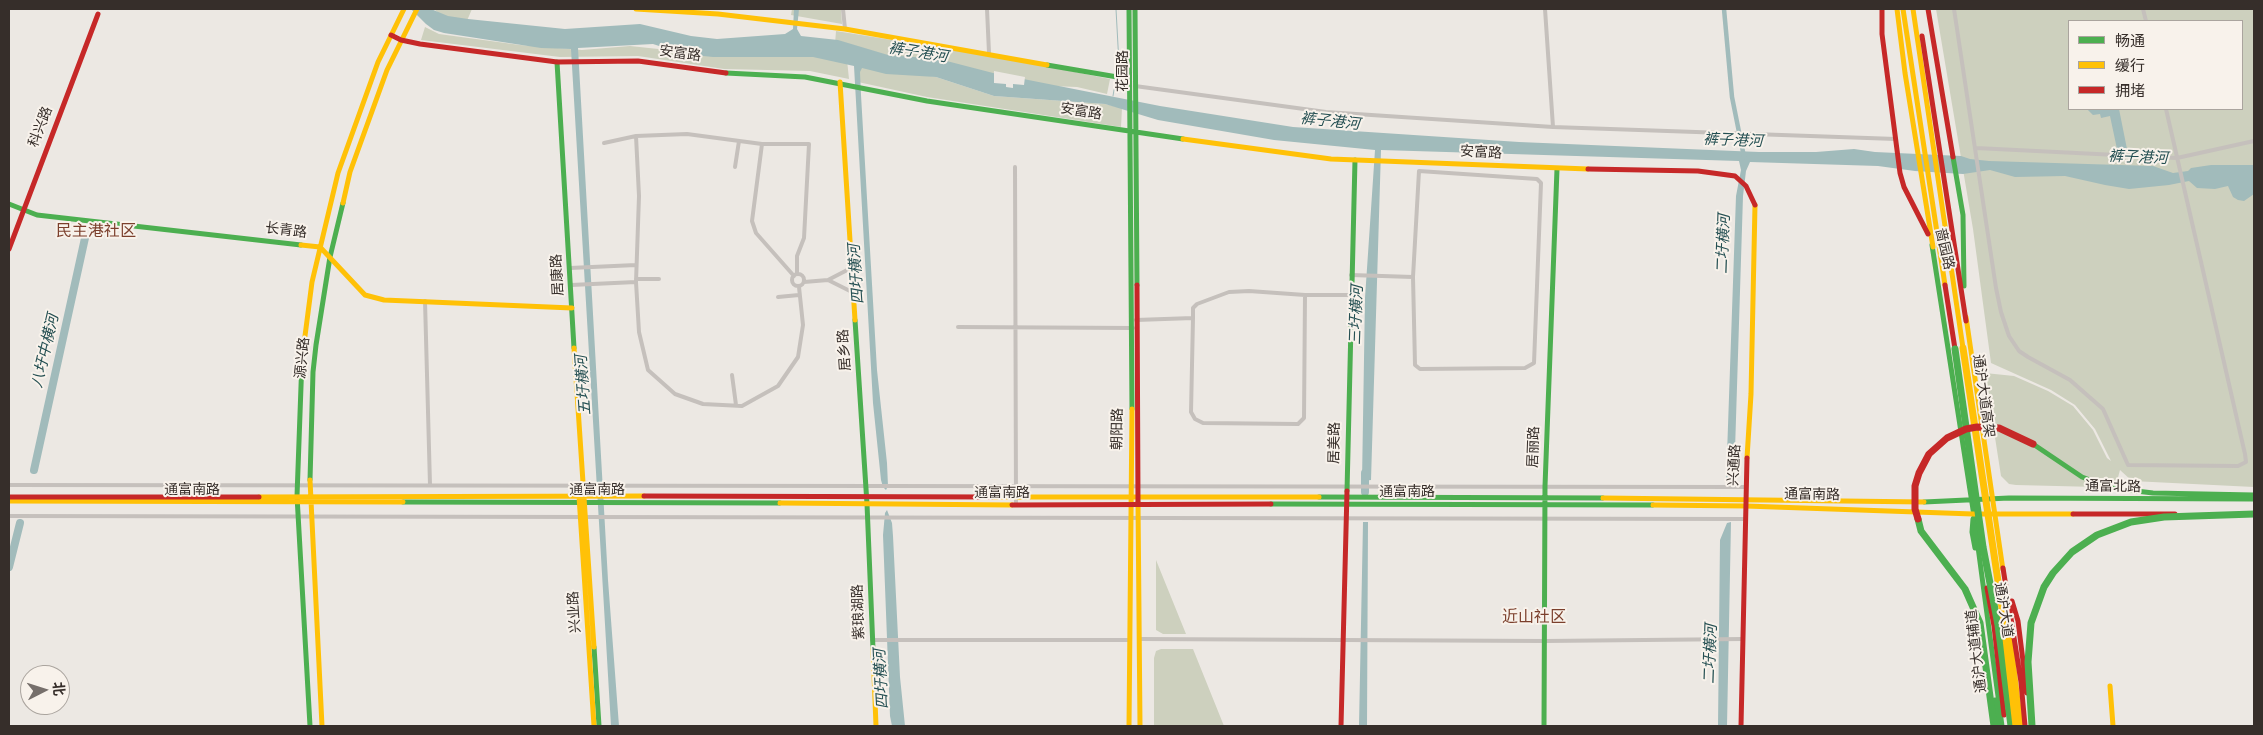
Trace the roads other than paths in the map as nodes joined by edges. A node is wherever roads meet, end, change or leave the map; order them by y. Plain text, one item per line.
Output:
1 (404, 9) edge
2 (636, 9) edge
3 (843, 9) edge
4 (987, 9) edge
5 (1129, 9) edge
6 (1135, 9) edge
7 (1545, 9) edge
8 (1882, 9) edge
9 (1897, 9) edge
10 (1903, 9) edge
11 (1913, 9) edge
12 (1917, 9) edge
13 (1928, 9) edge
14 (1954, 9) edge
15 (99, 11) edge
16 (695, 11) edge
17 (415, 12) edge
18 (845, 29) junction
19 (392, 35) junction
20 (401, 40) junction
21 (990, 53) junction
22 (557, 62) junction
23 (1129, 79) junction
24 (840, 82) junction
25 (1135, 86) junction
26 (1132, 95) junction
27 (2166, 110) edge
28 (1553, 127) junction
29 (1132, 133) junction
30 (636, 136) junction
31 (1896, 139) junction
32 (2254, 140) edge
33 (739, 141) junction
34 (604, 143) dead end
35 (762, 144) junction
36 (1976, 148) junction
37 (1938, 152) junction
38 (2177, 158) junction
39 (1355, 160) junction
40 (735, 167) dead end
41 (1015, 167) dead end
42 (1557, 169) junction
43 (1941, 175) junction
44 (9, 204) edge
45 (1755, 205) joint
46 (24, 210) junction
47 (1933, 247) junction
48 (320, 248) junction
49 (9, 249) edge
50 (330, 257) junction
51 (636, 265) junction
52 (853, 267) junction
53 (570, 268) junction
54 (796, 275) junction
55 (1352, 275) junction
56 (1413, 277) junction
57 (659, 279) dead end
58 (828, 280) junction
59 (636, 281) junction
60 (804, 282) junction
61 (571, 285) junction
62 (799, 287) junction
63 (854, 293) junction
64 (800, 295) junction
65 (1305, 295) junction
66 (1351, 295) junction
67 (778, 297) dead end
68 (425, 301) junction
69 (572, 308) junction
70 (1193, 318) junction
71 (1134, 320) junction
72 (1966, 320) junction
73 (1015, 326) junction
74 (958, 327) dead end
75 (1135, 328) junction
76 (732, 374) dead end
77 (736, 405) junction
78 (9, 485) edge
79 (297, 485) junction
80 (309, 485) junction
81 (430, 485) junction
82 (866, 485) junction
83 (1015, 485) junction
84 (1130, 485) junction
85 (1346, 485) junction
86 (582, 486) junction
87 (1139, 486) junction
88 (1546, 486) junction
89 (1746, 486) junction
90 (2254, 495) edge
91 (9, 497) edge
92 (1015, 497) junction
93 (1993, 498) junction
94 (297, 499) junction
95 (582, 499) junction
96 (2254, 499) edge
97 (310, 500) junction
98 (867, 500) junction
99 (1972, 500) junction
100 (9, 501) edge
101 (1130, 501) junction
102 (1139, 501) junction
103 (1346, 501) junction
104 (1546, 502) junction
105 (1745, 502) junction
106 (1016, 506) junction
107 (1995, 513) junction
108 (1974, 514) junction
109 (310, 515) junction
110 (2254, 515) edge
111 (9, 516) edge
112 (298, 516) junction
113 (583, 517) junction
114 (868, 517) junction
115 (1130, 518) junction
116 (1139, 518) junction
117 (1346, 518) junction
118 (1546, 518) junction
119 (1746, 518) junction
120 (1976, 532) junction
121 (2003, 568) junction
122 (2011, 601) junction
123 (1140, 639) junction
124 (1743, 639) junction
125 (872, 640) junction
126 (1129, 640) junction
127 (1343, 641) junction
128 (1545, 641) junction
129 (2110, 686) dead end
130 (310, 726) edge
131 (322, 726) edge
132 (594, 726) edge
133 (599, 726) edge
134 (876, 726) edge
135 (1129, 726) edge
136 (1140, 726) edge
137 (1341, 726) edge
138 (1544, 726) edge
139 (1741, 726) edge
140 (1994, 726) edge
141 (1998, 726) edge
142 (2003, 726) edge
143 (2011, 726) edge
144 (2016, 726) edge
145 (2023, 726) edge
146 (2031, 726) edge
147 (2112, 726) edge

1 - 19 main road, 源兴路
2 - 16 main road
3 - 18 street
4 - 21 street
5 - 23 main road, 花园路
6 - 25 main road, 花园路
7 - 28 street
8 - 31 main road, 啬园路
9 - 47 main road
10 - 143 main road, 通沪大道高架, bridge
11 - 37 main road
12 - 37 main road
13 - 72 main road, 啬园路
14 - 36 street
15 - 46 main road, 科兴路
16 - 18 main road
17 - 20 main road, 源兴路
18 - 21 main road
19 - 20 main road, 安富路
19 - 48 main road, 源兴路
20 - 22 main road, 安富路
20 - 50 main road, 源兴路
21 - 23 main road
22 - 24 main road, 安富路
22 - 53 main road, 居康路
23 - 26 main road, 花园路
24 - 29 main road, 安富路
24 - 52 main road, 居乡路
25 - 26 main road, 花园路
25 - 28 street
26 - 29 main road, 花园路
27 - 38 street
28 - 31 street
29 - 39 main road, 安富路
29 - 71 main road, 朝阳路
30 - 33 street
30 - 34 street
30 - 51 street
31 - 47 main road, 啬园路
32 - 38 street
33 - 35 street
33 - 40 street
35 - 54 street
35 - 54 street
36 - 38 street
36 - 38 street
37 - 43 main road
39 - 42 main road, 安富路
39 - 55 main road, 居美路
41 - 73 street
42 - 45 main road, 安富路
42 - 88 main road, 居丽路
43 - 72 main road
43 - 144 main road, 通沪大道高架, bridge
44 - 46 main road, 长青路
45 - 89 main road, 兴通路
46 - 48 main road, 长青路
46 - 49 main road, 科兴路
47 - 99 main road, 啬园路
48 - 50 main road, 长青路
48 - 79 main road, 源兴路
50 - 68 main road, 长青路
50 - 80 main road, 源兴路
51 - 53 street
51 - 59 street
52 - 58 street
52 - 63 main road, 居乡路
53 - 61 main road, 居康路
54 - 60 street
54 - 62 street
55 - 56 street
55 - 66 main road, 居美路
56 - 56 street
57 - 59 street
58 - 60 street
58 - 63 street
59 - 61 street
59 - 77 street
60 - 62 street
61 - 69 main road, 居康路
62 - 64 street
63 - 82 main road, 居乡路
64 - 67 street
64 - 77 street
65 - 66 street
65 - 70 street
65 - 70 street
66 - 85 main road, 居美路
68 - 69 main road, 长青路
68 - 81 street
69 - 86 main road, 居康路
70 - 71 street
71 - 75 main road, 朝阳路
72 - 93 main road, 啬园路
73 - 74 street
73 - 75 street
73 - 83 street
75 - 84 main road, 朝阳路
75 - 87 main road, 朝阳路
76 - 77 street
78 - 79 street
79 - 80 street
79 - 94 main road, 源兴路
80 - 81 street
80 - 97 main road, 源兴路
81 - 86 street
82 - 83 street
82 - 86 street
82 - 98 main road, 居乡路
83 - 84 street
83 - 92 street
84 - 87 street
84 - 101 main road, 朝阳路
85 - 87 street
85 - 88 street
85 - 103 main road, 居美路
86 - 95 main road, 居康路
87 - 102 main road, 朝阳路
88 - 89 street
88 - 104 main road, 居丽路
89 - 105 main road, 兴通路
90 - 140 main road, bridge
91 - 94 main road, 通富南路
92 - 98 main road, 通富南路
92 - 101 main road, 通富南路
92 - 106 street
93 - 96 main road, 通富北路
93 - 99 main road, 通富北路
93 - 107 main road, 通沪大道
94 - 97 main road, 通富南路
94 - 100 main road, 通富南路
94 - 112 main road, 源兴路
95 - 97 main road, 通富南路
95 - 98 main road, 通富南路
95 - 113 main road, 兴业路
97 - 109 main road, 源兴路
98 - 106 main road, 通富南路
98 - 114 main road, 紫琅湖路
99 - 105 main road, 通富南路
99 - 108 main road, 通沪大道
101 - 102 main road, 通富南路
101 - 106 main road, 通富南路
101 - 115 main road, 朝阳路
102 - 103 main road, 通富南路
102 - 116 main road, 朝阳路
103 - 104 main road, 通富南路
103 - 117 main road, 居美路
104 - 105 main road, 通富南路
104 - 118 main road, 居丽路
105 - 108 main road, 通富南路
105 - 119 main road, 兴通路
107 - 108 main road, 通富南路
107 - 110 main road, 通富北路
107 - 121 main road, 通沪大道
108 - 120 main road, 通沪大道
108 - 141 main road, 通沪大道辅道
109 - 112 street
109 - 113 street
109 - 131 main road, 源兴路
110 - 146 main road, bridge
111 - 112 street
112 - 130 main road, 源兴路
113 - 114 street
113 - 132 main road, 兴业路
113 - 133 main road, 兴业路
114 - 115 street
114 - 125 main road, 紫琅湖路
115 - 116 street
115 - 126 main road, 朝阳路
116 - 117 street
116 - 123 main road, 朝阳路
117 - 118 street
117 - 127 main road, 居美路
118 - 119 street
118 - 128 main road, 居丽路
119 - 124 main road, 兴通路
120 - 142 main road
120 - 142 main road, 通沪大道
121 - 122 main road
121 - 145 main road, 通沪大道
122 - 145 main road
122 - 146 main road
123 - 127 street
123 - 136 main road, 朝阳路
124 - 128 street
124 - 139 main road, 兴通路
125 - 126 street
125 - 134 main road, 紫琅湖路
126 - 135 main road, 朝阳路
127 - 128 street
127 - 137 main road, 居美路
128 - 138 main road, 居丽路
129 - 147 main road

